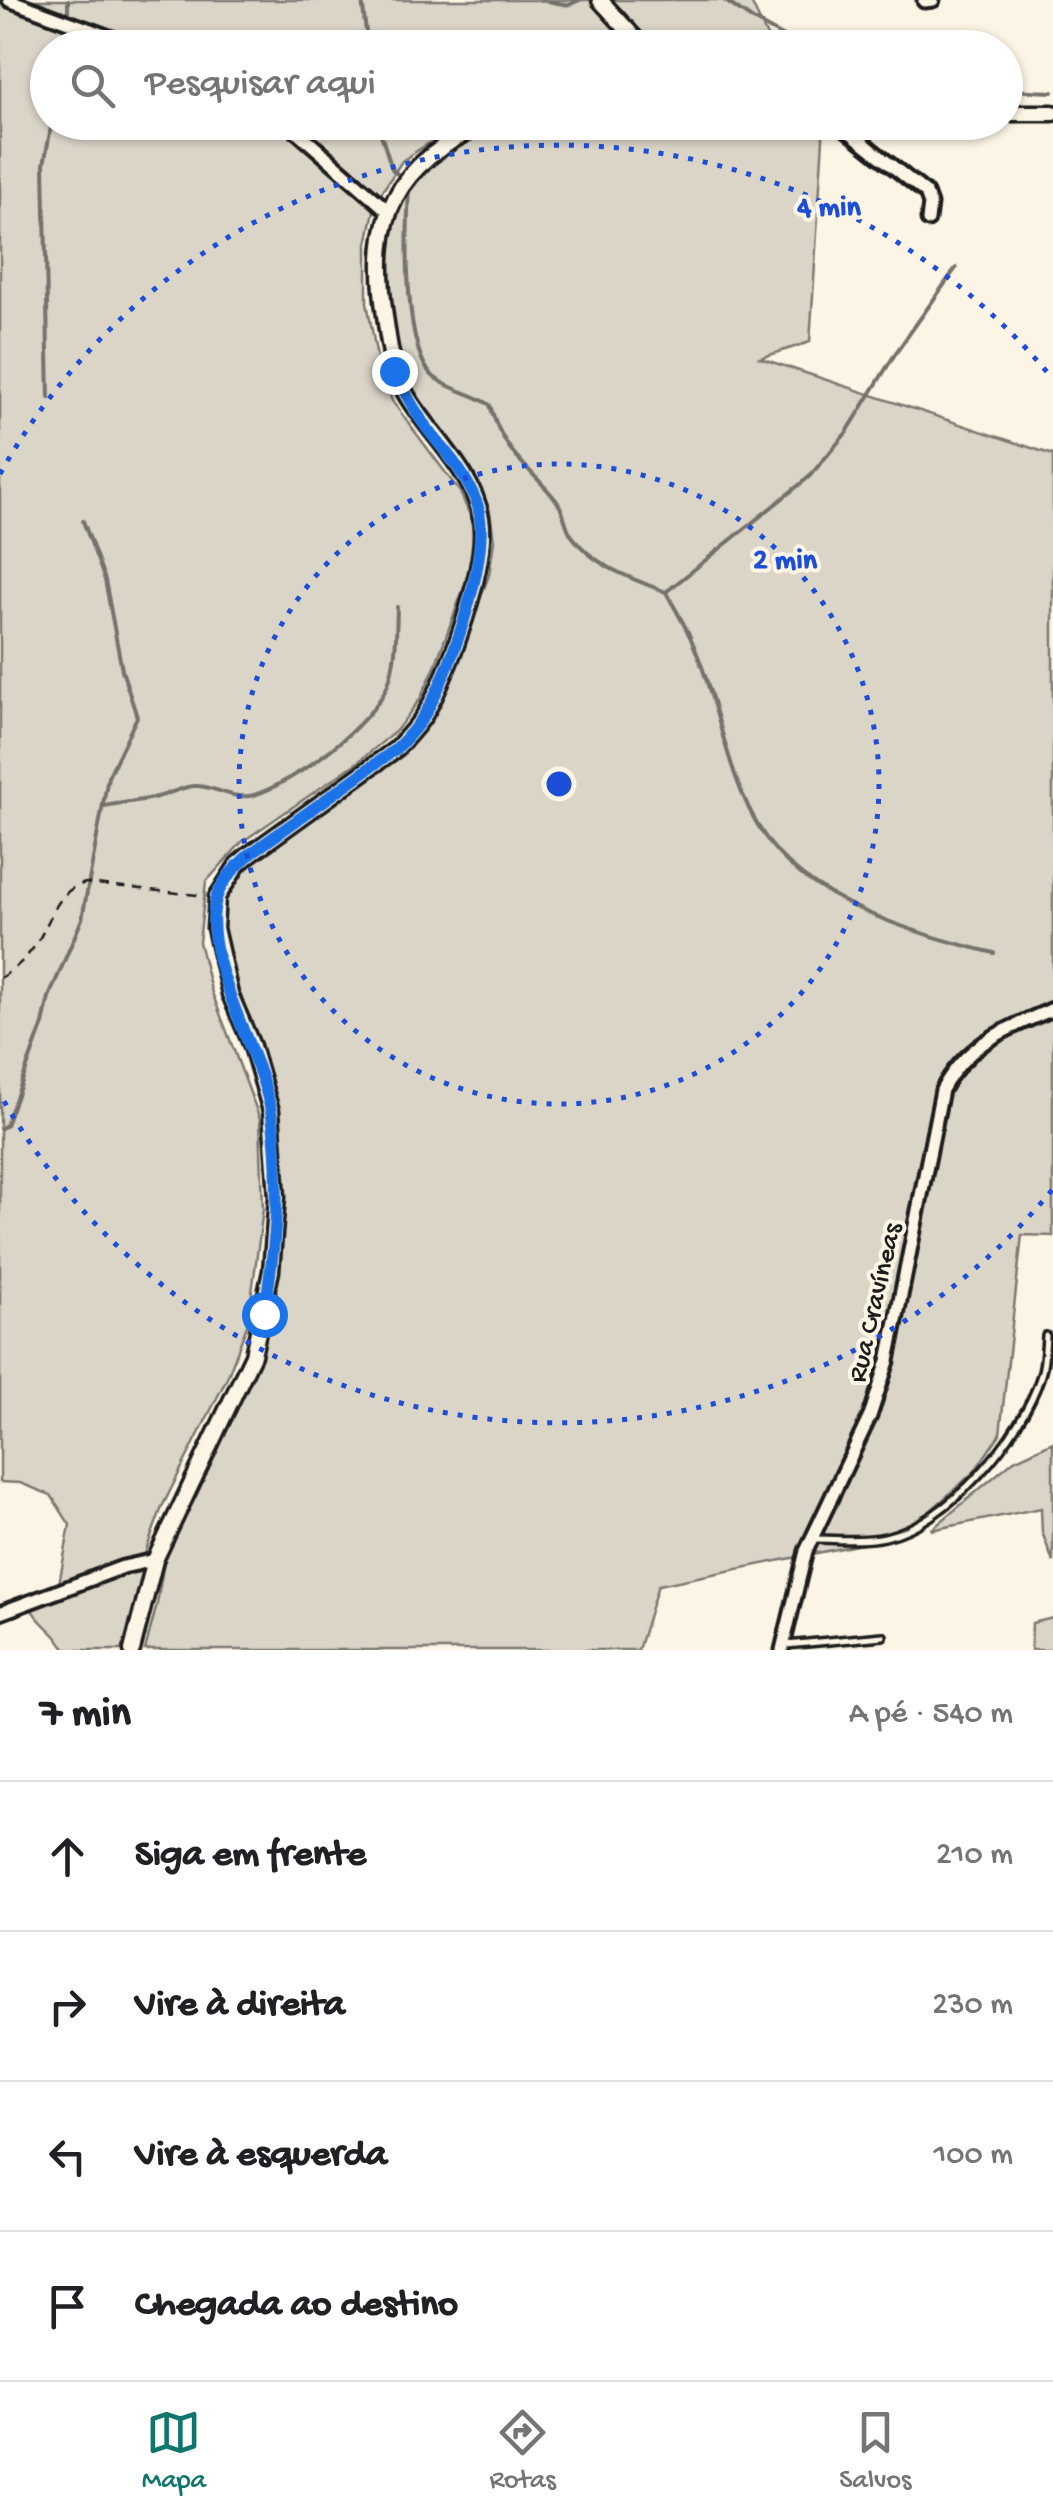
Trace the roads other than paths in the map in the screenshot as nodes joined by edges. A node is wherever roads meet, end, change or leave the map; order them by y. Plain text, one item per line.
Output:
1 (10, 0) edge
2 (600, 0) edge
3 (933, 0) edge
4 (924, 1) edge
5 (91, 30) edge
6 (628, 30) edge
7 (1023, 113) edge
8 (1053, 113) edge
9 (307, 140) edge
10 (454, 140) edge
11 (860, 140) edge
12 (387, 210) junction
13 (928, 220) dead end
14 (1053, 1010) edge
15 (1046, 1336) dead end
16 (812, 1538) junction
17 (155, 1560) junction
18 (0, 1613) edge
19 (883, 1636) dead end
20 (784, 1648) edge
21 (132, 1650) edge

1 - 5 street
2 - 6 street
3 - 4 street
7 - 8 street
9 - 12 street
10 - 12 street
11 - 13 street
12 - 17 street
14 - 16 street, Rua Cravíneas
15 - 16 lane
16 - 20 street, Rua Cravíneas
17 - 18 street
17 - 21 street
19 - 20 lane

